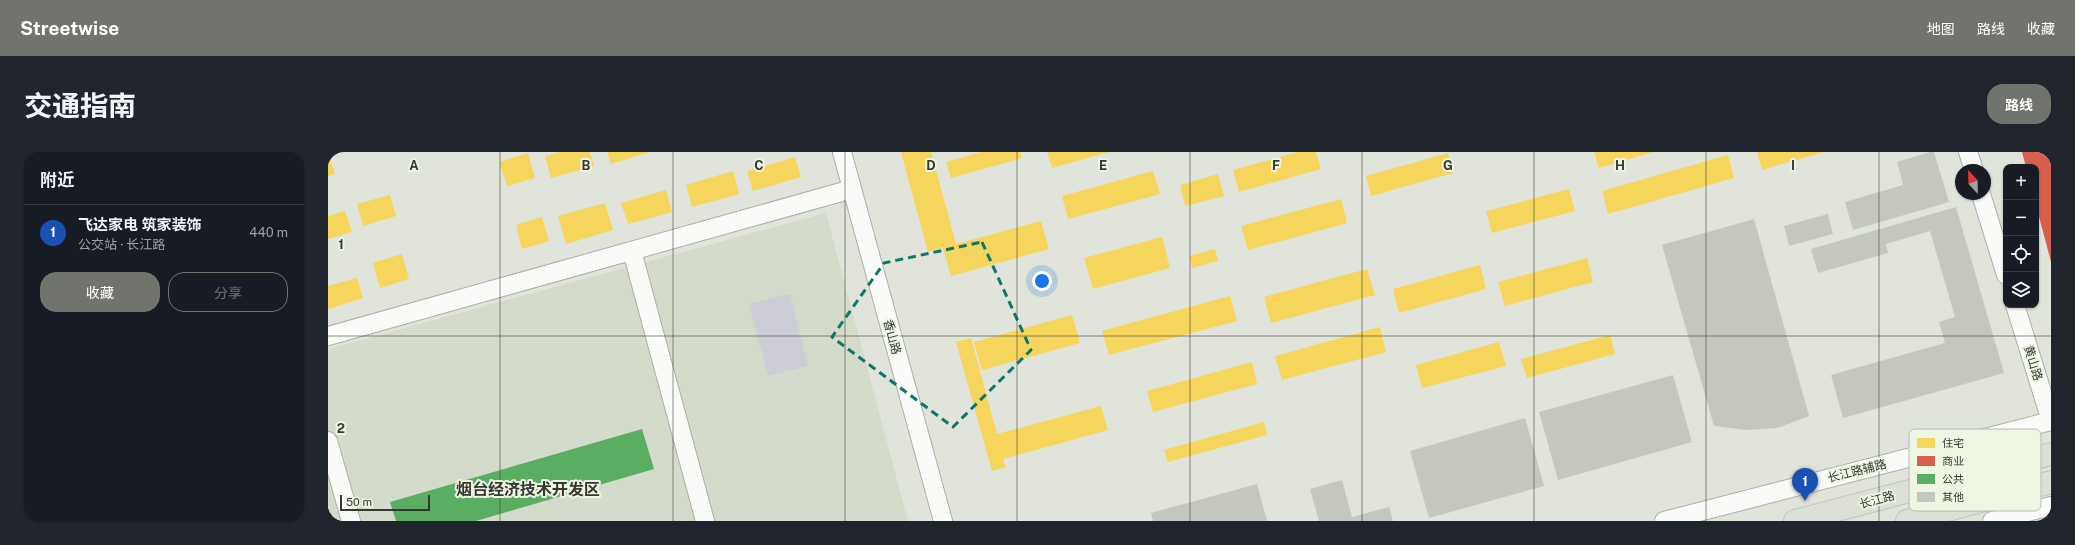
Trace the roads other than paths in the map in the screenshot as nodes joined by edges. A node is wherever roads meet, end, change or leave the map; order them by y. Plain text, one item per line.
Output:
1 (842, 152) edge
2 (1968, 152) edge
3 (1972, 164) edge
4 (852, 189) junction
5 (1983, 200) edge
6 (632, 251) junction
7 (2005, 272) edge
8 (2016, 308) edge
9 (328, 336) edge
10 (2051, 421) edge
11 (2020, 429) edge
12 (328, 441) edge
13 (2051, 454) edge
14 (2041, 457) edge
15 (1909, 458) edge
16 (2051, 482) edge
17 (2041, 485) edge
18 (1909, 491) edge
19 (2051, 506) edge
20 (2041, 509) edge
21 (1944, 511) edge
22 (2031, 511) edge
23 (350, 521) edge
24 (705, 521) edge
25 (943, 521) edge
26 (1664, 521) edge
27 (1795, 521) edge
28 (1907, 521) edge
29 (1992, 521) edge

1 - 4 street, 香山路
2 - 3 street
4 - 6 street
4 - 25 street, 香山路
5 - 7 street
6 - 9 street
6 - 24 street
8 - 10 street, 黄山路
10 - 11 street, 长江路辅路
12 - 23 street
13 - 14 main road, 长江路
15 - 26 street, 长江路辅路
16 - 17 main road
18 - 27 main road, 长江路
19 - 20 street
21 - 28 main road
22 - 29 street

